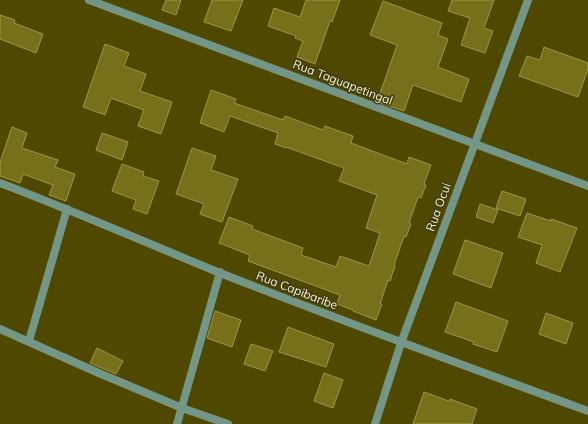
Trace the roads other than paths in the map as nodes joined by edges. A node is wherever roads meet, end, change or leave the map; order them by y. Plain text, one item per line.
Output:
1 (89, 0) edge
2 (528, 0) edge
3 (474, 144) junction
4 (0, 183) edge
5 (588, 186) edge
6 (67, 209) junction
7 (220, 272) junction
8 (0, 329) edge
9 (29, 341) junction
10 (400, 343) junction
11 (182, 408) junction
12 (588, 411) edge
13 (177, 424) edge
14 (228, 424) edge
15 (375, 424) edge

1 - 3 street, Rua Taguapetingal
2 - 3 street, Rua Ocui
3 - 5 street, Rua Taguapetingal
3 - 10 street, Rua Ocui
4 - 6 street, Rua Capibaribe
6 - 7 street, Rua Capibaribe
6 - 9 street
7 - 10 street, Rua Capibaribe
7 - 11 street
8 - 9 street
9 - 11 street
10 - 12 street, Rua Capibaribe
10 - 15 street, Rua Ocui
11 - 13 street
11 - 14 street

